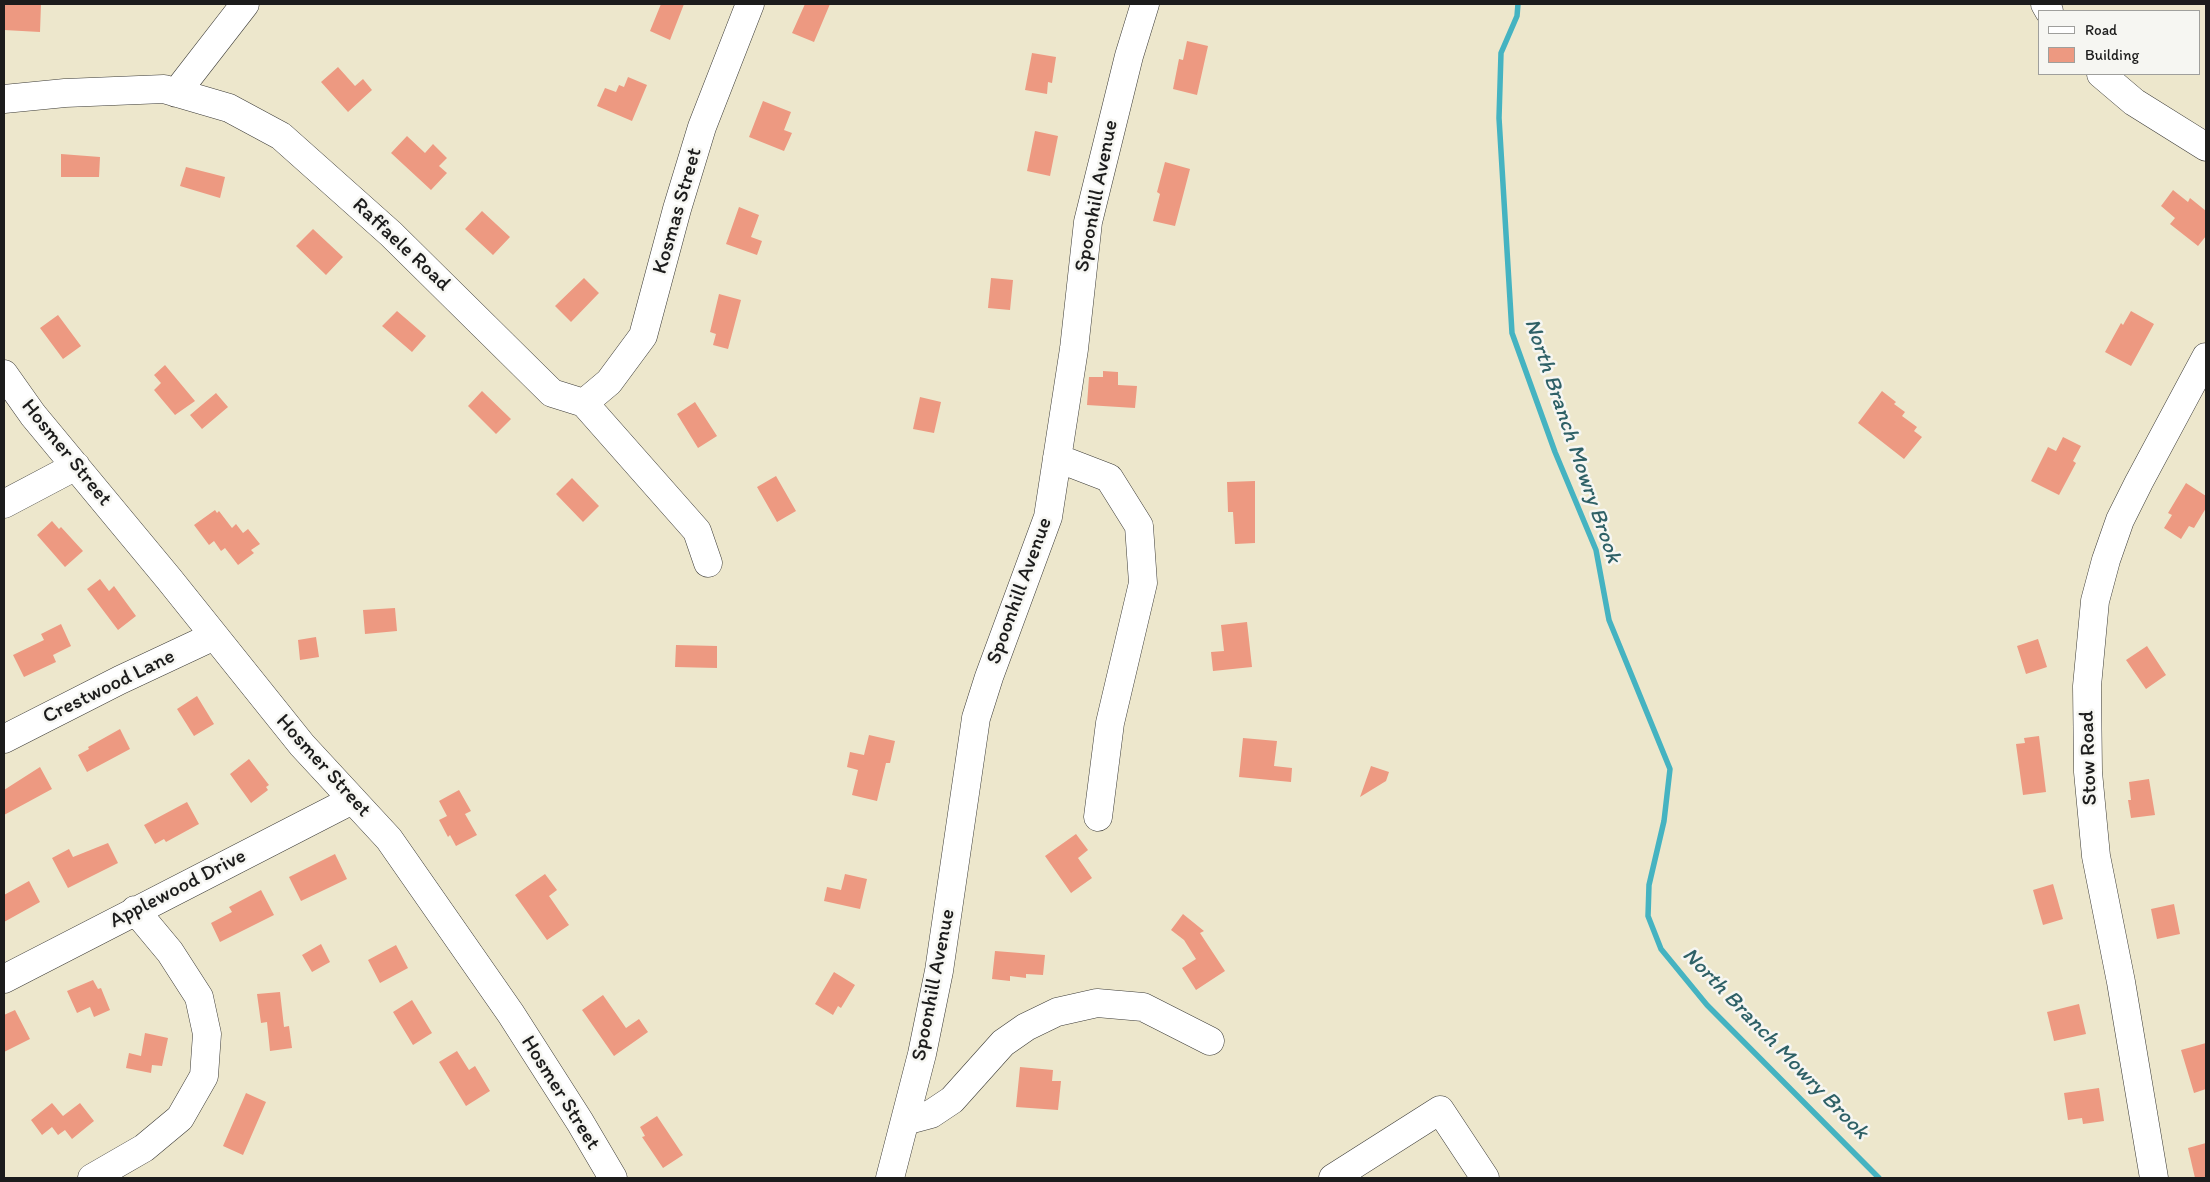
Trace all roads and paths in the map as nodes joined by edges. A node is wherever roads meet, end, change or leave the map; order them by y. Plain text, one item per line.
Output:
1 (245, 4) edge
2 (750, 4) edge
3 (1145, 4) edge
4 (2102, 75) edge
5 (176, 93) junction
6 (4, 99) edge
7 (2206, 147) edge
8 (2206, 357) edge
9 (4, 374) edge
10 (584, 403) junction
11 (1058, 458) junction
12 (76, 466) junction
13 (4, 504) edge
14 (708, 563) dead end
15 (214, 636) junction
16 (4, 739) edge
17 (352, 800) junction
18 (1098, 817) dead end
19 (135, 910) junction
20 (4, 979) edge
21 (1210, 1041) dead end
22 (905, 1121) junction
23 (92, 1178) edge
24 (613, 1178) edge
25 (890, 1178) edge
26 (1333, 1178) edge
27 (1485, 1178) edge
28 (2154, 1178) edge

1 - 5 street
2 - 10 street, Kosmas Street
3 - 11 street, Spoonhill Avenue
4 - 7 street
5 - 6 street, Raffaele Road
5 - 10 street, Raffaele Road
8 - 28 street, Stow Road
9 - 12 street, Hosmer Street
10 - 14 street
11 - 18 street
11 - 22 street, Spoonhill Avenue
12 - 13 street
12 - 15 street, Hosmer Street
15 - 16 street, Crestwood Lane
15 - 17 street, Hosmer Street
17 - 19 street, Applewood Drive
17 - 24 street, Hosmer Street
19 - 20 street, Applewood Drive
19 - 23 street
21 - 22 street
22 - 25 street, Spoonhill Avenue
26 - 27 street

